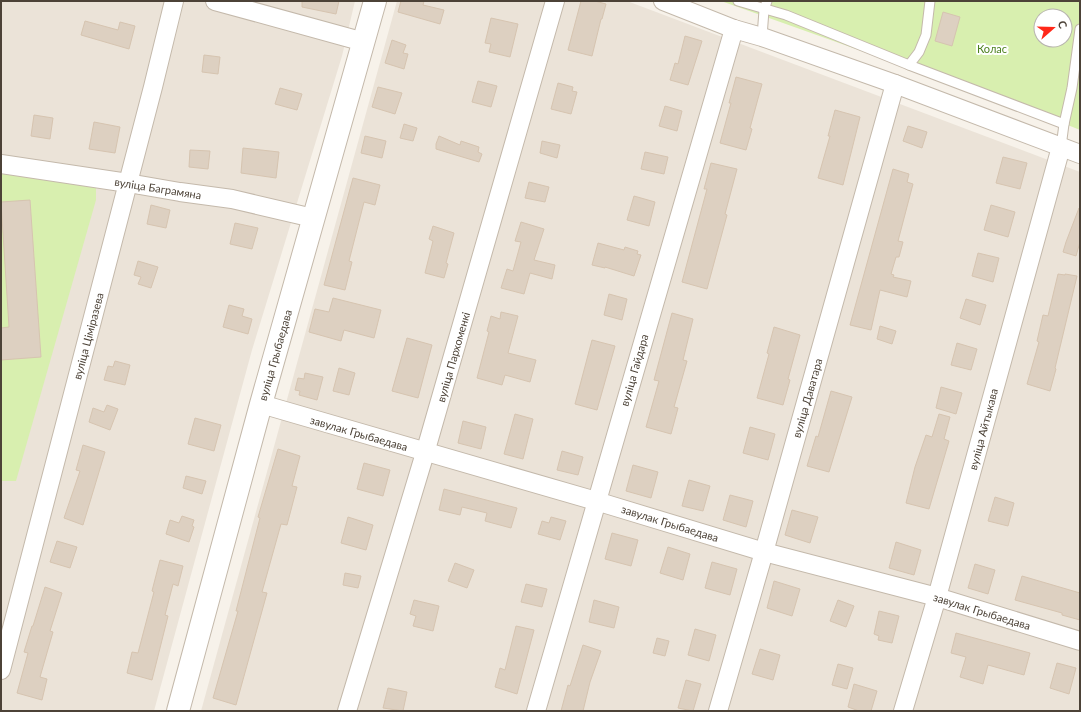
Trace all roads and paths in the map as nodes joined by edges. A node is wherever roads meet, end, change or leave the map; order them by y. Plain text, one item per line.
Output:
1 (174, 1) edge
2 (215, 1) edge
3 (375, 1) edge
4 (555, 1) edge
5 (663, 1) edge
6 (738, 1) edge
7 (930, 1) edge
8 (766, 5) edge
9 (734, 29) junction
10 (1080, 29) edge
11 (762, 37) junction
12 (364, 42) junction
13 (909, 65) junction
14 (895, 84) junction
15 (1064, 124) junction
16 (1061, 147) junction
17 (1080, 154) edge
18 (1, 164) edge
19 (128, 183) junction
20 (314, 218) junction
21 (261, 404) junction
22 (425, 453) junction
23 (596, 501) junction
24 (764, 552) junction
25 (937, 597) junction
26 (1080, 641) edge
27 (1, 670) edge
28 (178, 711) edge
29 (347, 711) edge
30 (536, 711) edge
31 (718, 711) edge
32 (903, 711) edge

1 - 19 street, вуліца Ціміразева
2 - 12 street
3 - 12 street, вуліца Грыбаедава
4 - 22 street, вуліца Пархоменкі
5 - 9 street
6 - 8 lane
7 - 13 lane
8 - 11 lane
8 - 13 lane
9 - 11 street
9 - 23 street, вуліца Гайдара
10 - 15 lane
11 - 14 street
12 - 20 street, вуліца Грыбаедава
13 - 15 lane
14 - 16 street
14 - 24 street, вуліца Даватара
15 - 16 lane
16 - 17 street
16 - 25 street, вуліца Айтыкава
18 - 19 street, вуліца Баграмяна
19 - 20 street, вуліца Баграмяна
19 - 27 street, вуліца Ціміразева
20 - 21 street, вуліца Грыбаедава
21 - 22 street, завулак Грыбаедава
21 - 28 street, вуліца Грыбаедава
22 - 23 street, завулак Грыбаедава
22 - 29 street, вуліца Пархоменкі
23 - 24 street, завулак Грыбаедава
23 - 30 street, вуліца Гайдара
24 - 25 street, завулак Грыбаедава
24 - 31 street, вуліца Даватара
25 - 26 street, завулак Грыбаедава
25 - 32 street, вуліца Айтыкава

